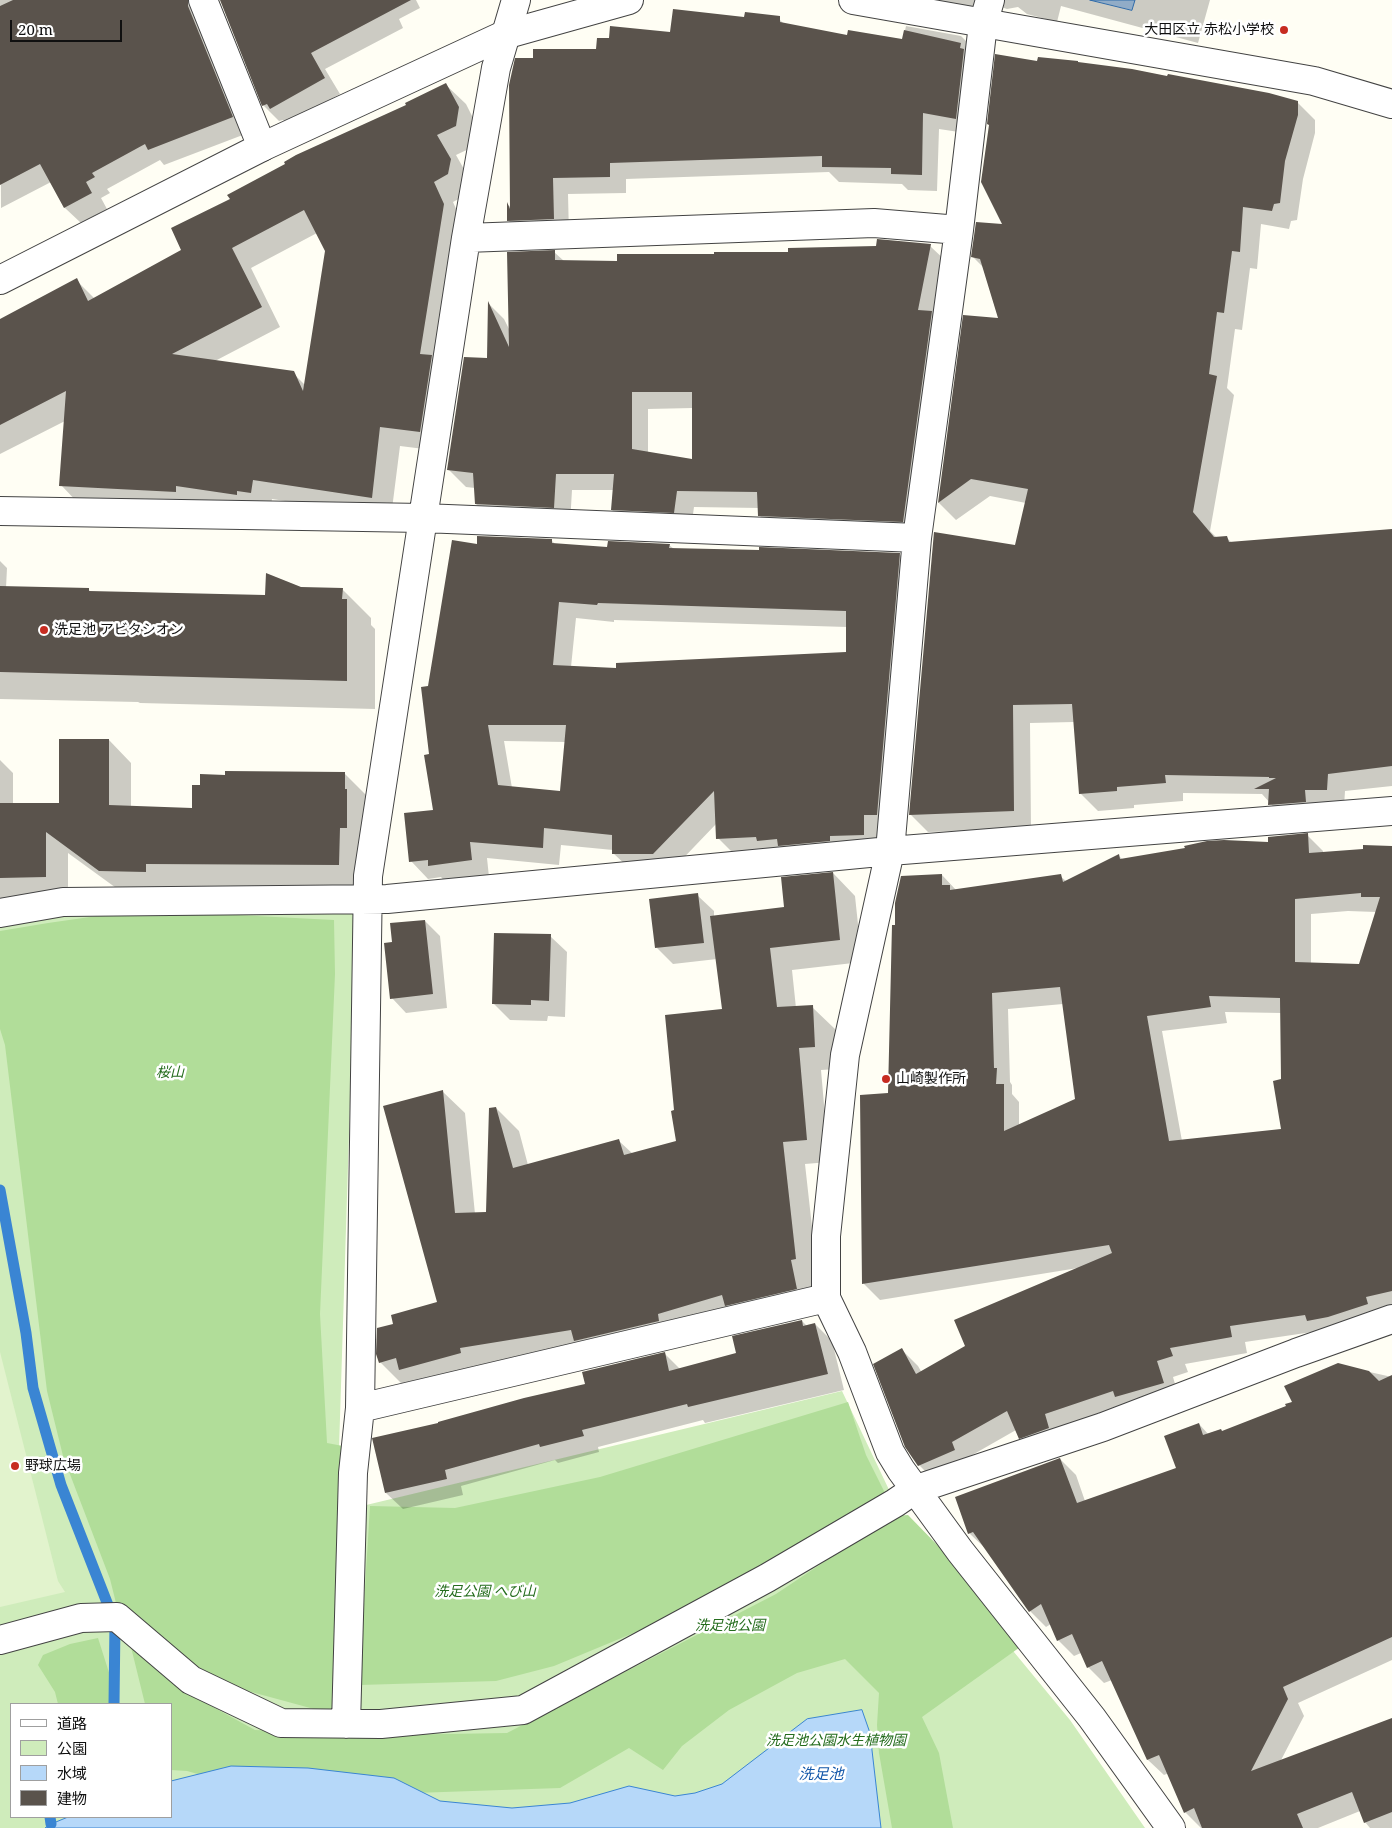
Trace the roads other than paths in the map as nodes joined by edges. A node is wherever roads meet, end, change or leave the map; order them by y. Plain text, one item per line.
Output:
1 (203, 0) edge
2 (516, 0) edge
3 (629, 0) edge
4 (854, 0) edge
5 (987, 12) edge
6 (504, 35) junction
7 (1392, 104) edge
8 (262, 147) junction
9 (959, 230) junction
10 (466, 238) junction
11 (0, 280) edge
12 (0, 511) edge
13 (423, 518) junction
14 (916, 538) junction
15 (1392, 811) edge
16 (890, 850) junction
17 (368, 899) junction
18 (0, 913) edge
19 (826, 1298) junction
20 (1392, 1319) edge
21 (360, 1408) junction
22 (914, 1490) junction
23 (0, 1640) edge
24 (346, 1724) junction
25 (1171, 1828) edge

1 - 8 street
2 - 6 street
3 - 6 street
4 - 5 street
5 - 7 street
5 - 9 street
6 - 8 street
6 - 10 street
8 - 11 street
9 - 10 street
9 - 14 street
10 - 13 street
12 - 13 street
13 - 14 street
13 - 17 street
14 - 16 street
15 - 16 street
16 - 17 street
16 - 19 street
17 - 18 street
17 - 21 street
19 - 21 street
19 - 22 street
20 - 22 street
21 - 24 street
22 - 24 street
22 - 25 street
23 - 24 street

